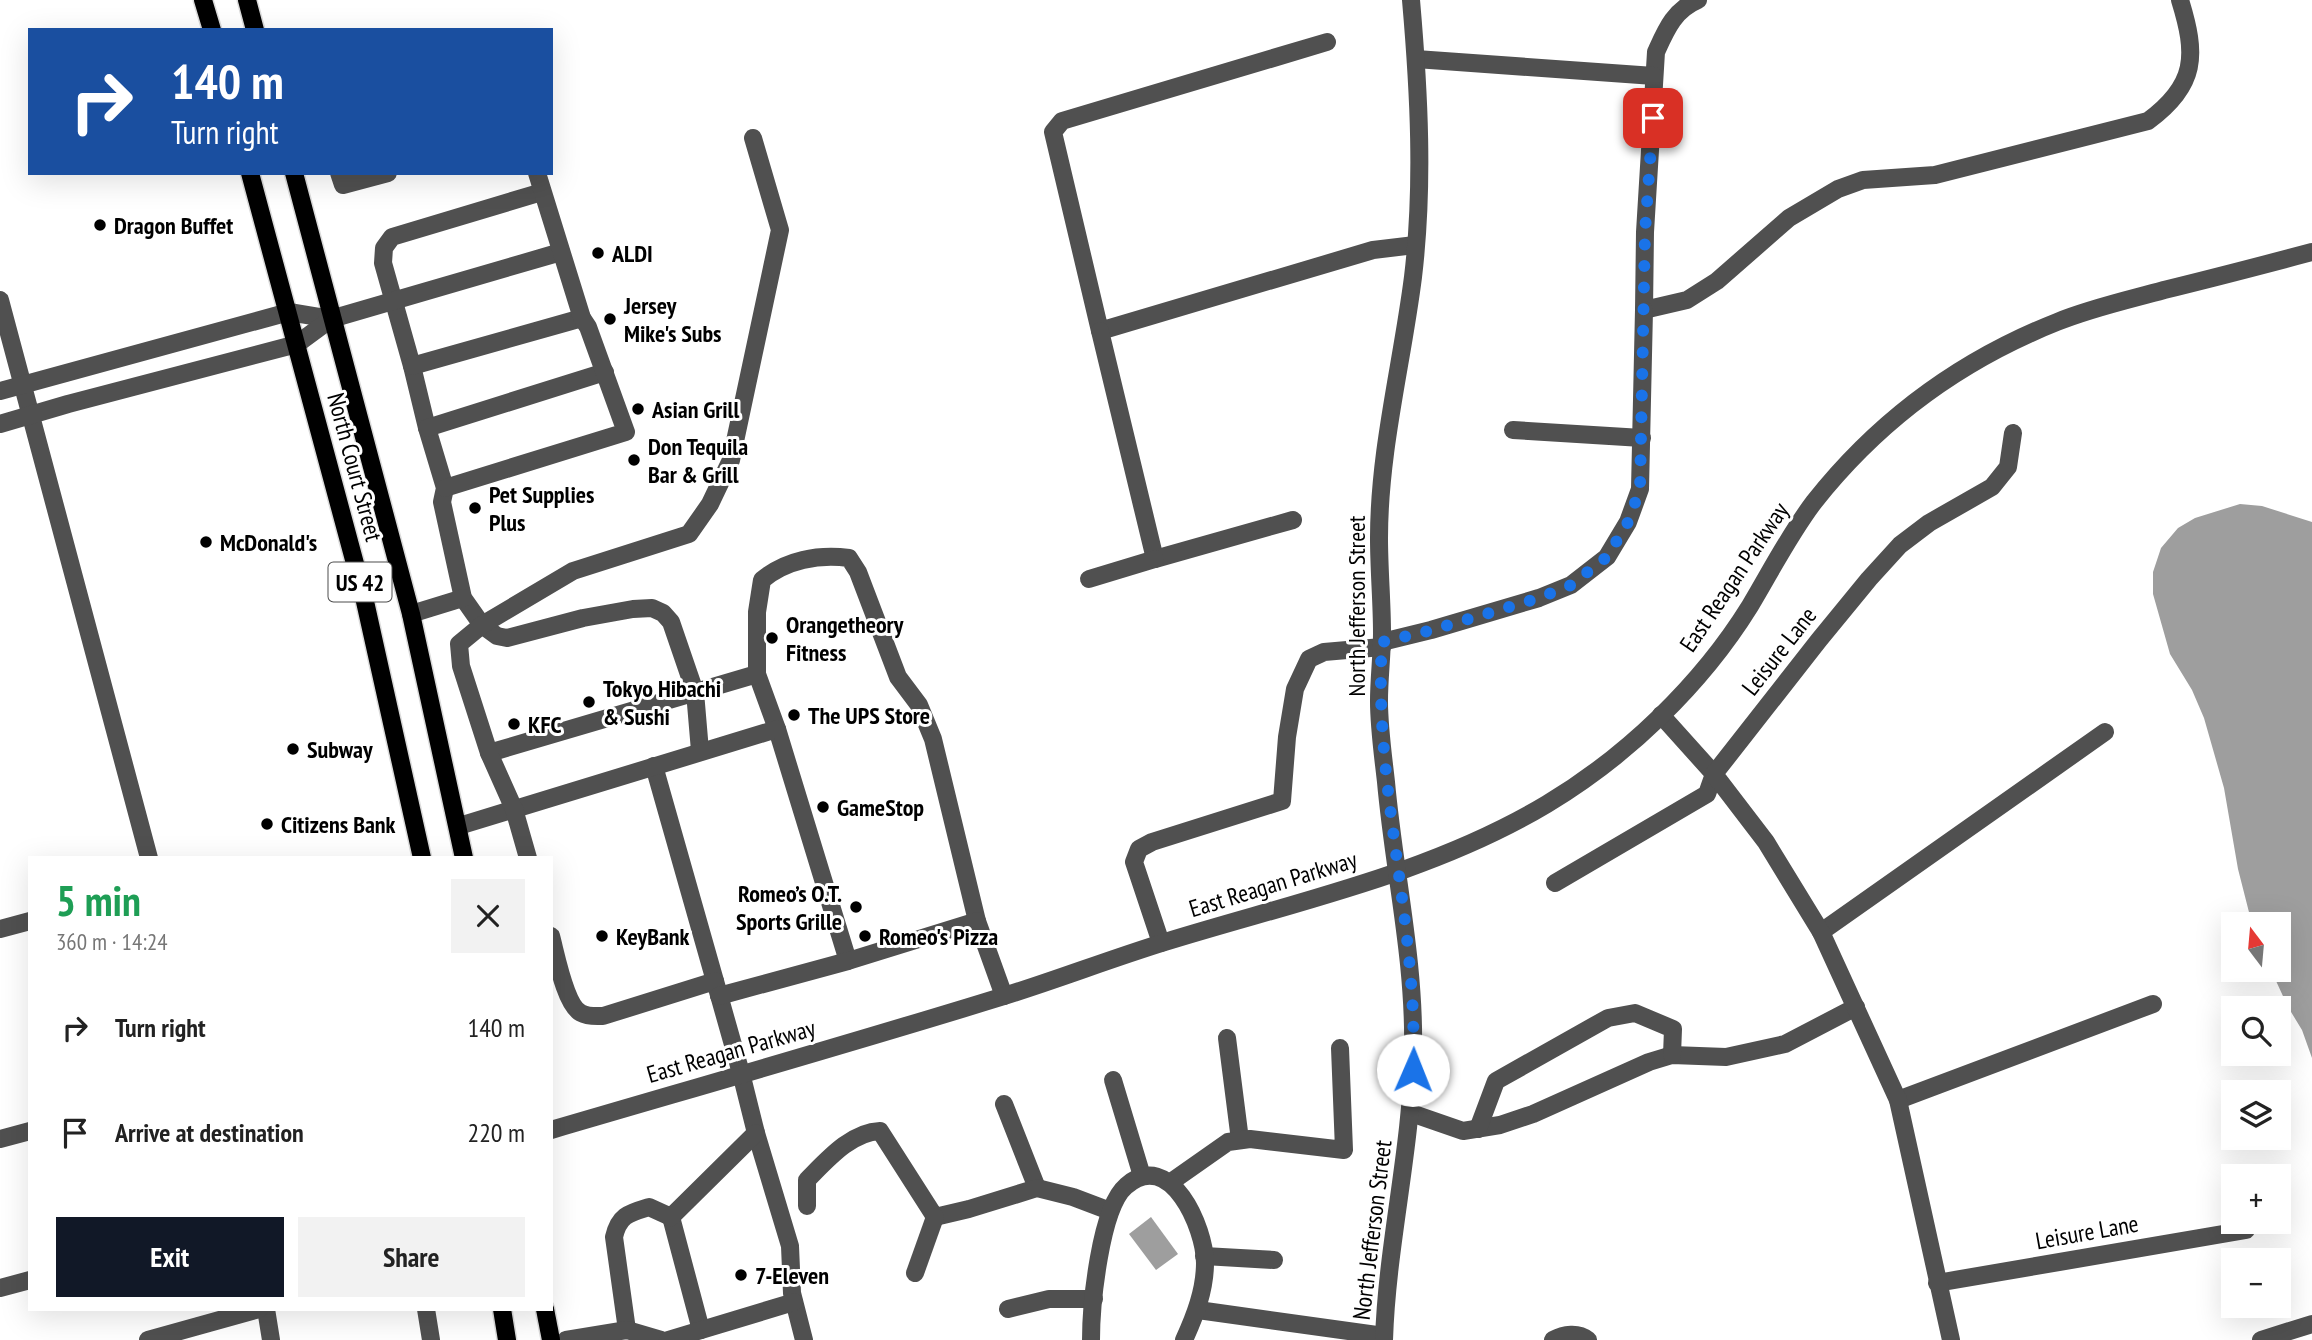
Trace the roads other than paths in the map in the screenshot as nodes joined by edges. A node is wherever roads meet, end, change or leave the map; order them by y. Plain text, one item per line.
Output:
1 (204, 0) edge
2 (247, 0) edge
3 (1410, 0) edge
4 (1698, 0) edge
5 (2180, 0) edge
6 (211, 28) edge
7 (254, 28) edge
8 (1327, 42) dead end
9 (1416, 59) junction
10 (1654, 76) junction
11 (753, 138) dead end
12 (251, 175) edge
13 (295, 175) edge
14 (340, 175) edge
15 (381, 175) edge
16 (538, 175) edge
17 (542, 192) junction
18 (1415, 245) junction
19 (561, 252) junction
20 (2312, 252) edge
21 (0, 300) edge
22 (392, 302) junction
23 (1644, 310) junction
24 (289, 312) junction
25 (582, 318) junction
26 (331, 319) junction
27 (1100, 331) junction
28 (297, 344) junction
29 (412, 366) junction
30 (605, 372) junction
31 (23, 384) junction
32 (0, 391) edge
33 (31, 415) junction
34 (0, 425) edge
35 (427, 428) junction
36 (1513, 430) dead end
37 (2013, 433) dead end
38 (1642, 438) junction
39 (446, 488) junction
40 (1293, 520) dead end
41 (1155, 559) junction
42 (1089, 579) dead end
43 (463, 598) junction
44 (411, 614) junction
45 (482, 625) junction
46 (1382, 644) junction
47 (757, 674) junction
48 (695, 692) junction
49 (1661, 715) junction
50 (777, 729) junction
51 (2105, 732) dead end
52 (700, 751) junction
53 (489, 753) junction
54 (654, 765) junction
55 (1714, 774) junction
56 (514, 809) junction
57 (458, 826) junction
58 (148, 856) edge
59 (422, 856) edge
60 (464, 856) edge
61 (527, 856) edge
62 (1398, 872) junction
63 (1555, 883) dead end
64 (977, 921) junction
65 (28, 922) edge
66 (0, 929) edge
67 (1821, 932) junction
68 (553, 943) edge
69 (1161, 943) junction
70 (848, 961) junction
71 (717, 988) junction
72 (1004, 996) junction
73 (2153, 1004) dead end
74 (1856, 1007) junction
75 (1227, 1038) dead end
76 (1340, 1048) dead end
77 (1672, 1055) junction
78 (741, 1073) junction
79 (1113, 1080) dead end
80 (1898, 1100) junction
81 (1004, 1104) dead end
82 (1411, 1113) junction
83 (553, 1129) edge
84 (1478, 1129) junction
85 (28, 1132) edge
86 (756, 1133) junction
87 (0, 1139) edge
88 (1240, 1140) junction
89 (1142, 1176) junction
90 (1171, 1182) junction
91 (1037, 1188) junction
92 (807, 1206) dead end
93 (1110, 1211) junction
94 (671, 1217) junction
95 (935, 1217) junction
96 (2223, 1234) edge
97 (1204, 1256) junction
98 (1274, 1261) dead end
99 (915, 1273) dead end
100 (28, 1281) edge
101 (1937, 1283) junction
102 (0, 1288) edge
103 (1094, 1299) junction
104 (794, 1302) junction
105 (1007, 1309) dead end
106 (1198, 1310) junction
107 (252, 1311) edge
108 (266, 1311) edge
109 (426, 1311) edge
110 (502, 1311) edge
111 (545, 1311) edge
112 (2312, 1324) edge
113 (627, 1330) junction
114 (701, 1330) junction
115 (1384, 1338) edge
116 (148, 1340) edge
117 (271, 1340) edge
118 (431, 1340) edge
119 (507, 1340) edge
120 (551, 1340) edge
121 (566, 1340) edge
122 (661, 1340) edge
123 (668, 1340) edge
124 (804, 1340) edge
125 (1091, 1340) edge
126 (1184, 1340) edge
127 (1553, 1340) edge
128 (1588, 1340) edge
129 (1951, 1340) edge
130 (2261, 1340) edge

1 - 6 main road
2 - 7 main road
3 - 9 street, North Jefferson Street
4 - 10 street
5 - 23 street
8 - 27 street
9 - 10 street
9 - 18 street, North Jefferson Street
10 - 23 street
11 - 45 street
12 - 24 main road, North Court Street / US 42
13 - 26 main road, North Court Street / US 42
14 - 15 street
16 - 17 street
17 - 19 street
17 - 22 street
18 - 27 street
18 - 46 street, North Jefferson Street
19 - 22 street
19 - 25 street
20 - 49 street, East Reagan Parkway
21 - 31 street
22 - 26 street
22 - 29 street
23 - 38 street
24 - 26 street
24 - 28 main road, North Court Street / US 42
24 - 31 street
25 - 29 street
25 - 30 street
26 - 28 street
26 - 44 main road, North Court Street / US 42
27 - 41 street
28 - 33 street
28 - 59 main road, North Court Street / US 42
29 - 35 street
30 - 35 street
30 - 39 street
31 - 32 street
31 - 33 street
33 - 34 street
33 - 58 street
35 - 39 street
36 - 38 street
37 - 55 street, Leisure Lane
38 - 46 street
39 - 43 street
40 - 41 street
41 - 42 street
43 - 44 street
43 - 45 street
44 - 57 main road, North Court Street / US 42
45 - 48 street
45 - 53 street
46 - 62 street, North Jefferson Street
46 - 69 street
47 - 48 street
47 - 50 street
47 - 64 street
48 - 52 street
48 - 53 street
49 - 55 street
49 - 62 street, East Reagan Parkway
50 - 52 street
50 - 70 street
51 - 67 street
52 - 54 street
53 - 56 street
54 - 56 street
54 - 71 street
55 - 63 street, Leisure Lane
55 - 67 street
56 - 57 street
56 - 61 street
57 - 60 main road, North Court Street / US 42
62 - 69 street, East Reagan Parkway
62 - 82 street, North Jefferson Street
64 - 70 street
64 - 72 street
65 - 66 street
67 - 74 street
68 - 71 street
69 - 72 street, East Reagan Parkway
70 - 71 street
71 - 78 street
72 - 78 street, East Reagan Parkway
73 - 80 street
74 - 77 street
74 - 80 street
75 - 88 street
76 - 88 street
77 - 84 street
77 - 84 street
78 - 83 street, East Reagan Parkway
78 - 86 street
79 - 89 street
80 - 101 street
81 - 91 street
82 - 84 street
82 - 115 street, North Jefferson Street
85 - 87 street
86 - 94 street
86 - 104 street
88 - 90 street
89 - 90 street
89 - 93 street
90 - 97 street
91 - 93 street
91 - 95 street
92 - 95 street
93 - 103 street
94 - 113 street
94 - 114 street
95 - 99 street
96 - 101 street, Leisure Lane
97 - 98 street
97 - 106 street
100 - 102 street
101 - 129 street
103 - 105 street
103 - 125 street
104 - 114 street
104 - 124 street
106 - 115 street
106 - 126 street
107 - 116 street
108 - 117 street
109 - 118 street
110 - 119 main road
111 - 120 main road
112 - 130 street
113 - 121 street
113 - 122 street
114 - 123 street
127 - 128 street

